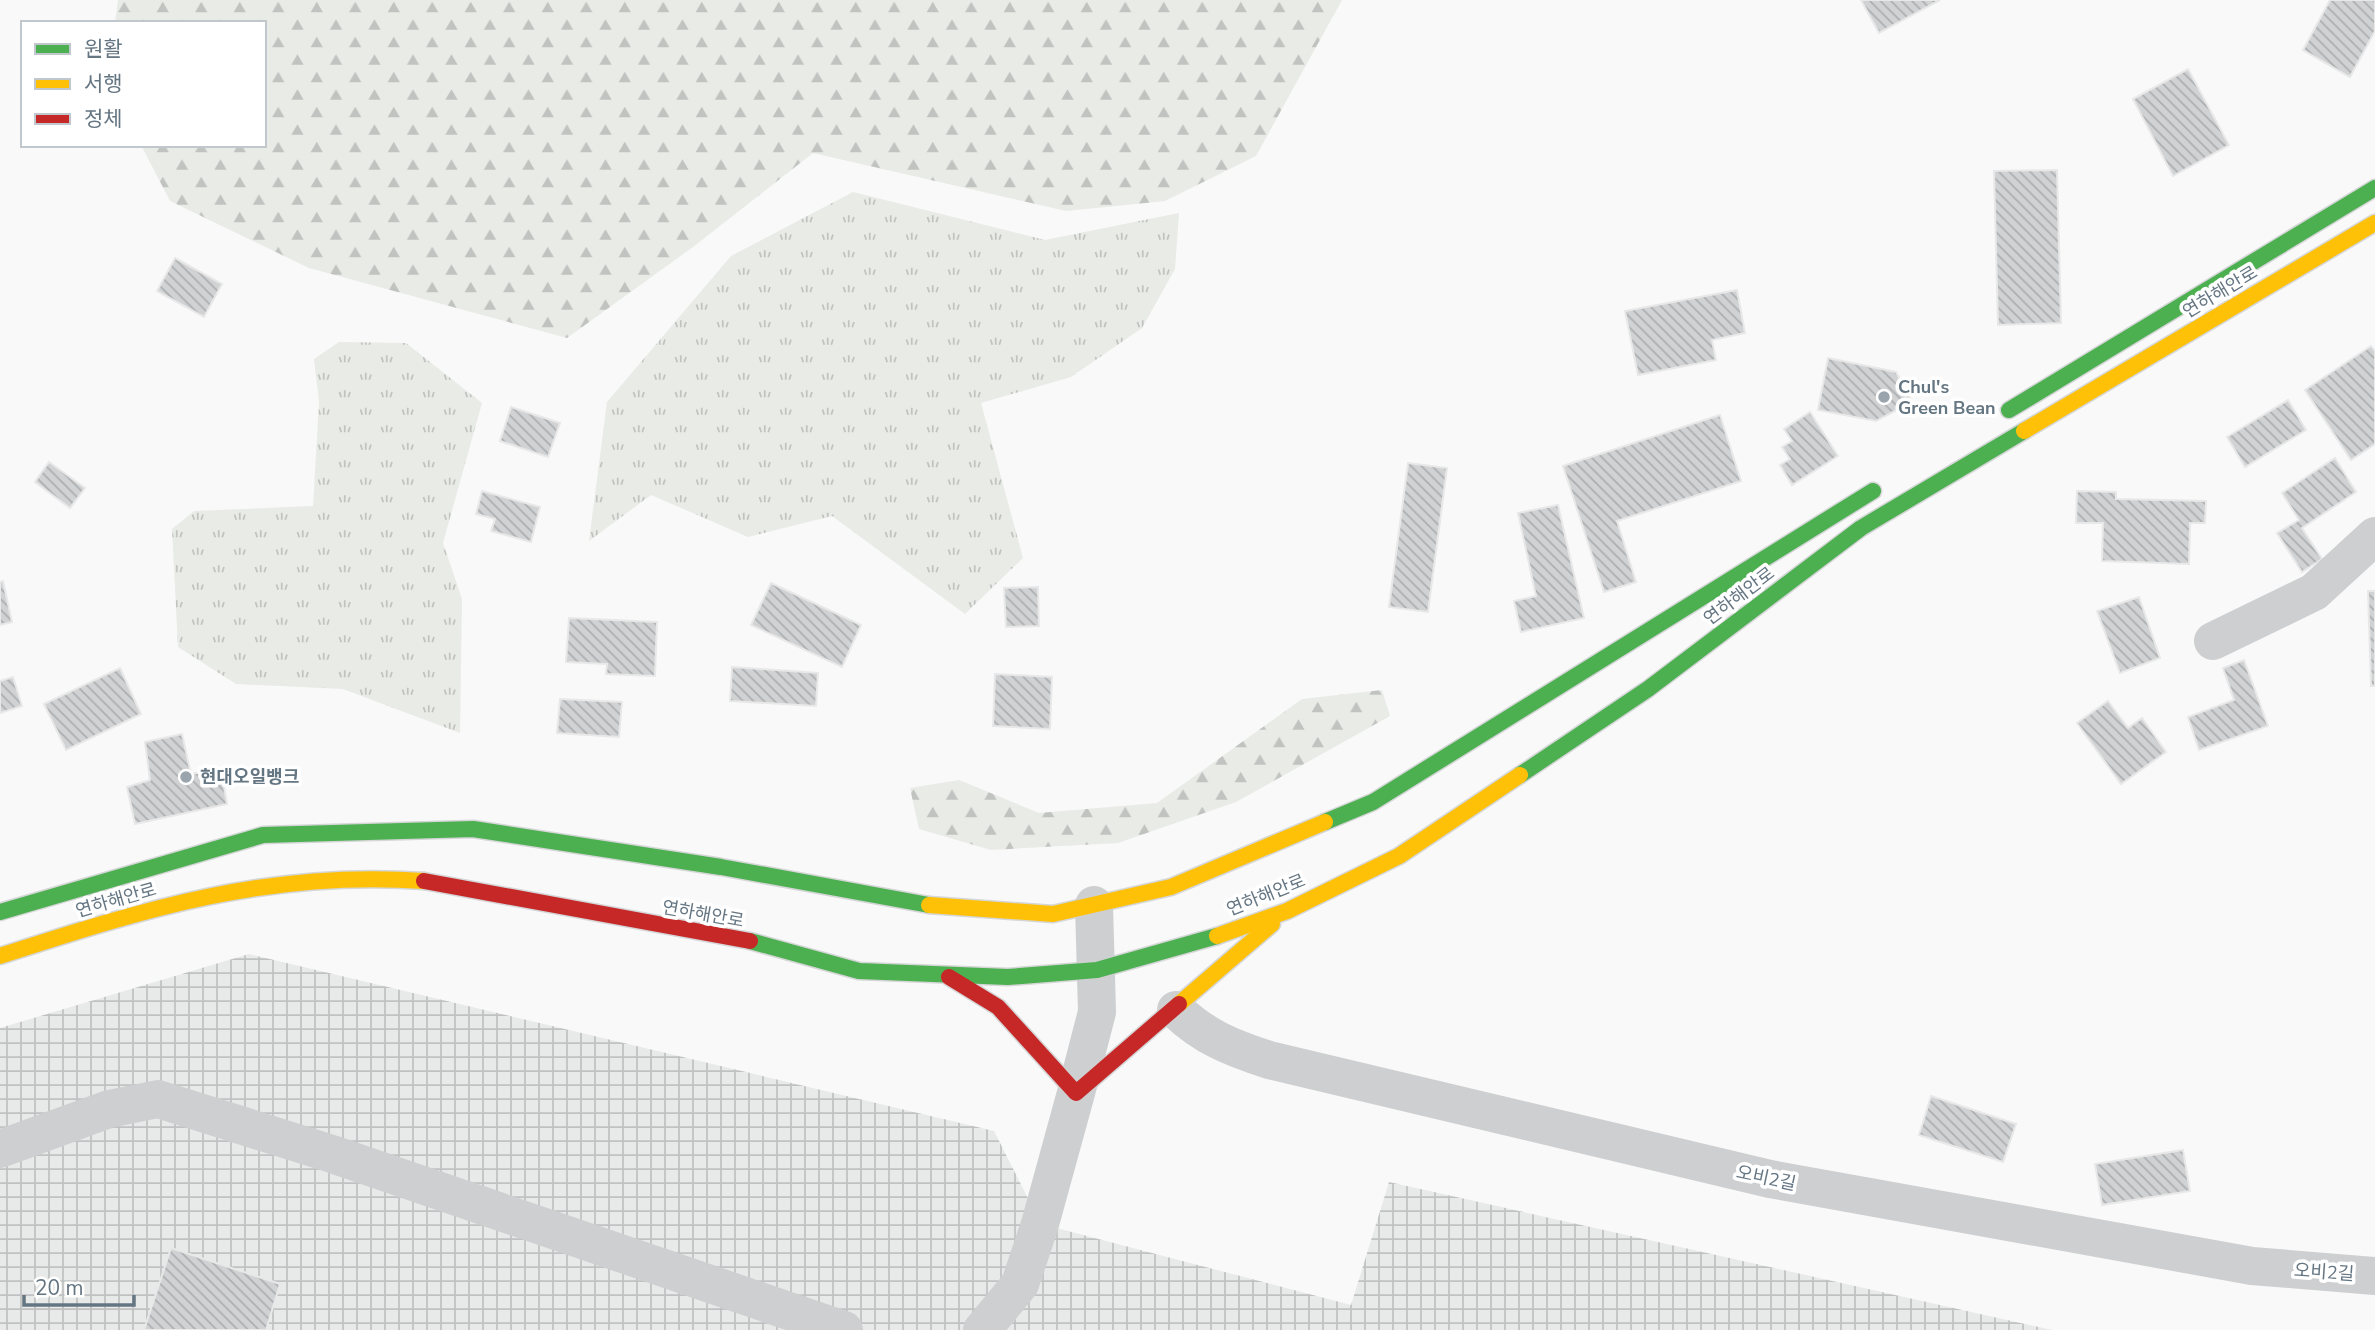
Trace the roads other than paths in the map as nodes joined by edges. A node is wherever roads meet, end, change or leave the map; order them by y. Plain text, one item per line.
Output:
1 (2375, 188) edge
2 (2375, 223) edge
3 (1994, 418) dead end
4 (1886, 484) dead end
5 (2375, 536) edge
6 (2213, 641) dead end
7 (1094, 905) junction
8 (1287, 911) junction
9 (0, 912) edge
10 (0, 956) edge
11 (1097, 970) junction
12 (944, 975) junction
13 (1176, 1010) junction
14 (1076, 1093) junction
15 (0, 1149) edge
16 (2375, 1276) edge
17 (844, 1330) edge
18 (982, 1330) edge

1 - 3 street, 연하해안로
2 - 8 street, 연하해안로
4 - 7 street, 연하해안로
5 - 6 street
7 - 9 street, 연하해안로
7 - 11 street
8 - 11 street, 연하해안로
8 - 13 street
10 - 12 street, 연하해안로
11 - 12 street, 연하해안로
11 - 14 street
12 - 14 street
13 - 14 street
13 - 16 street, 오비2길
14 - 18 street
15 - 17 street

